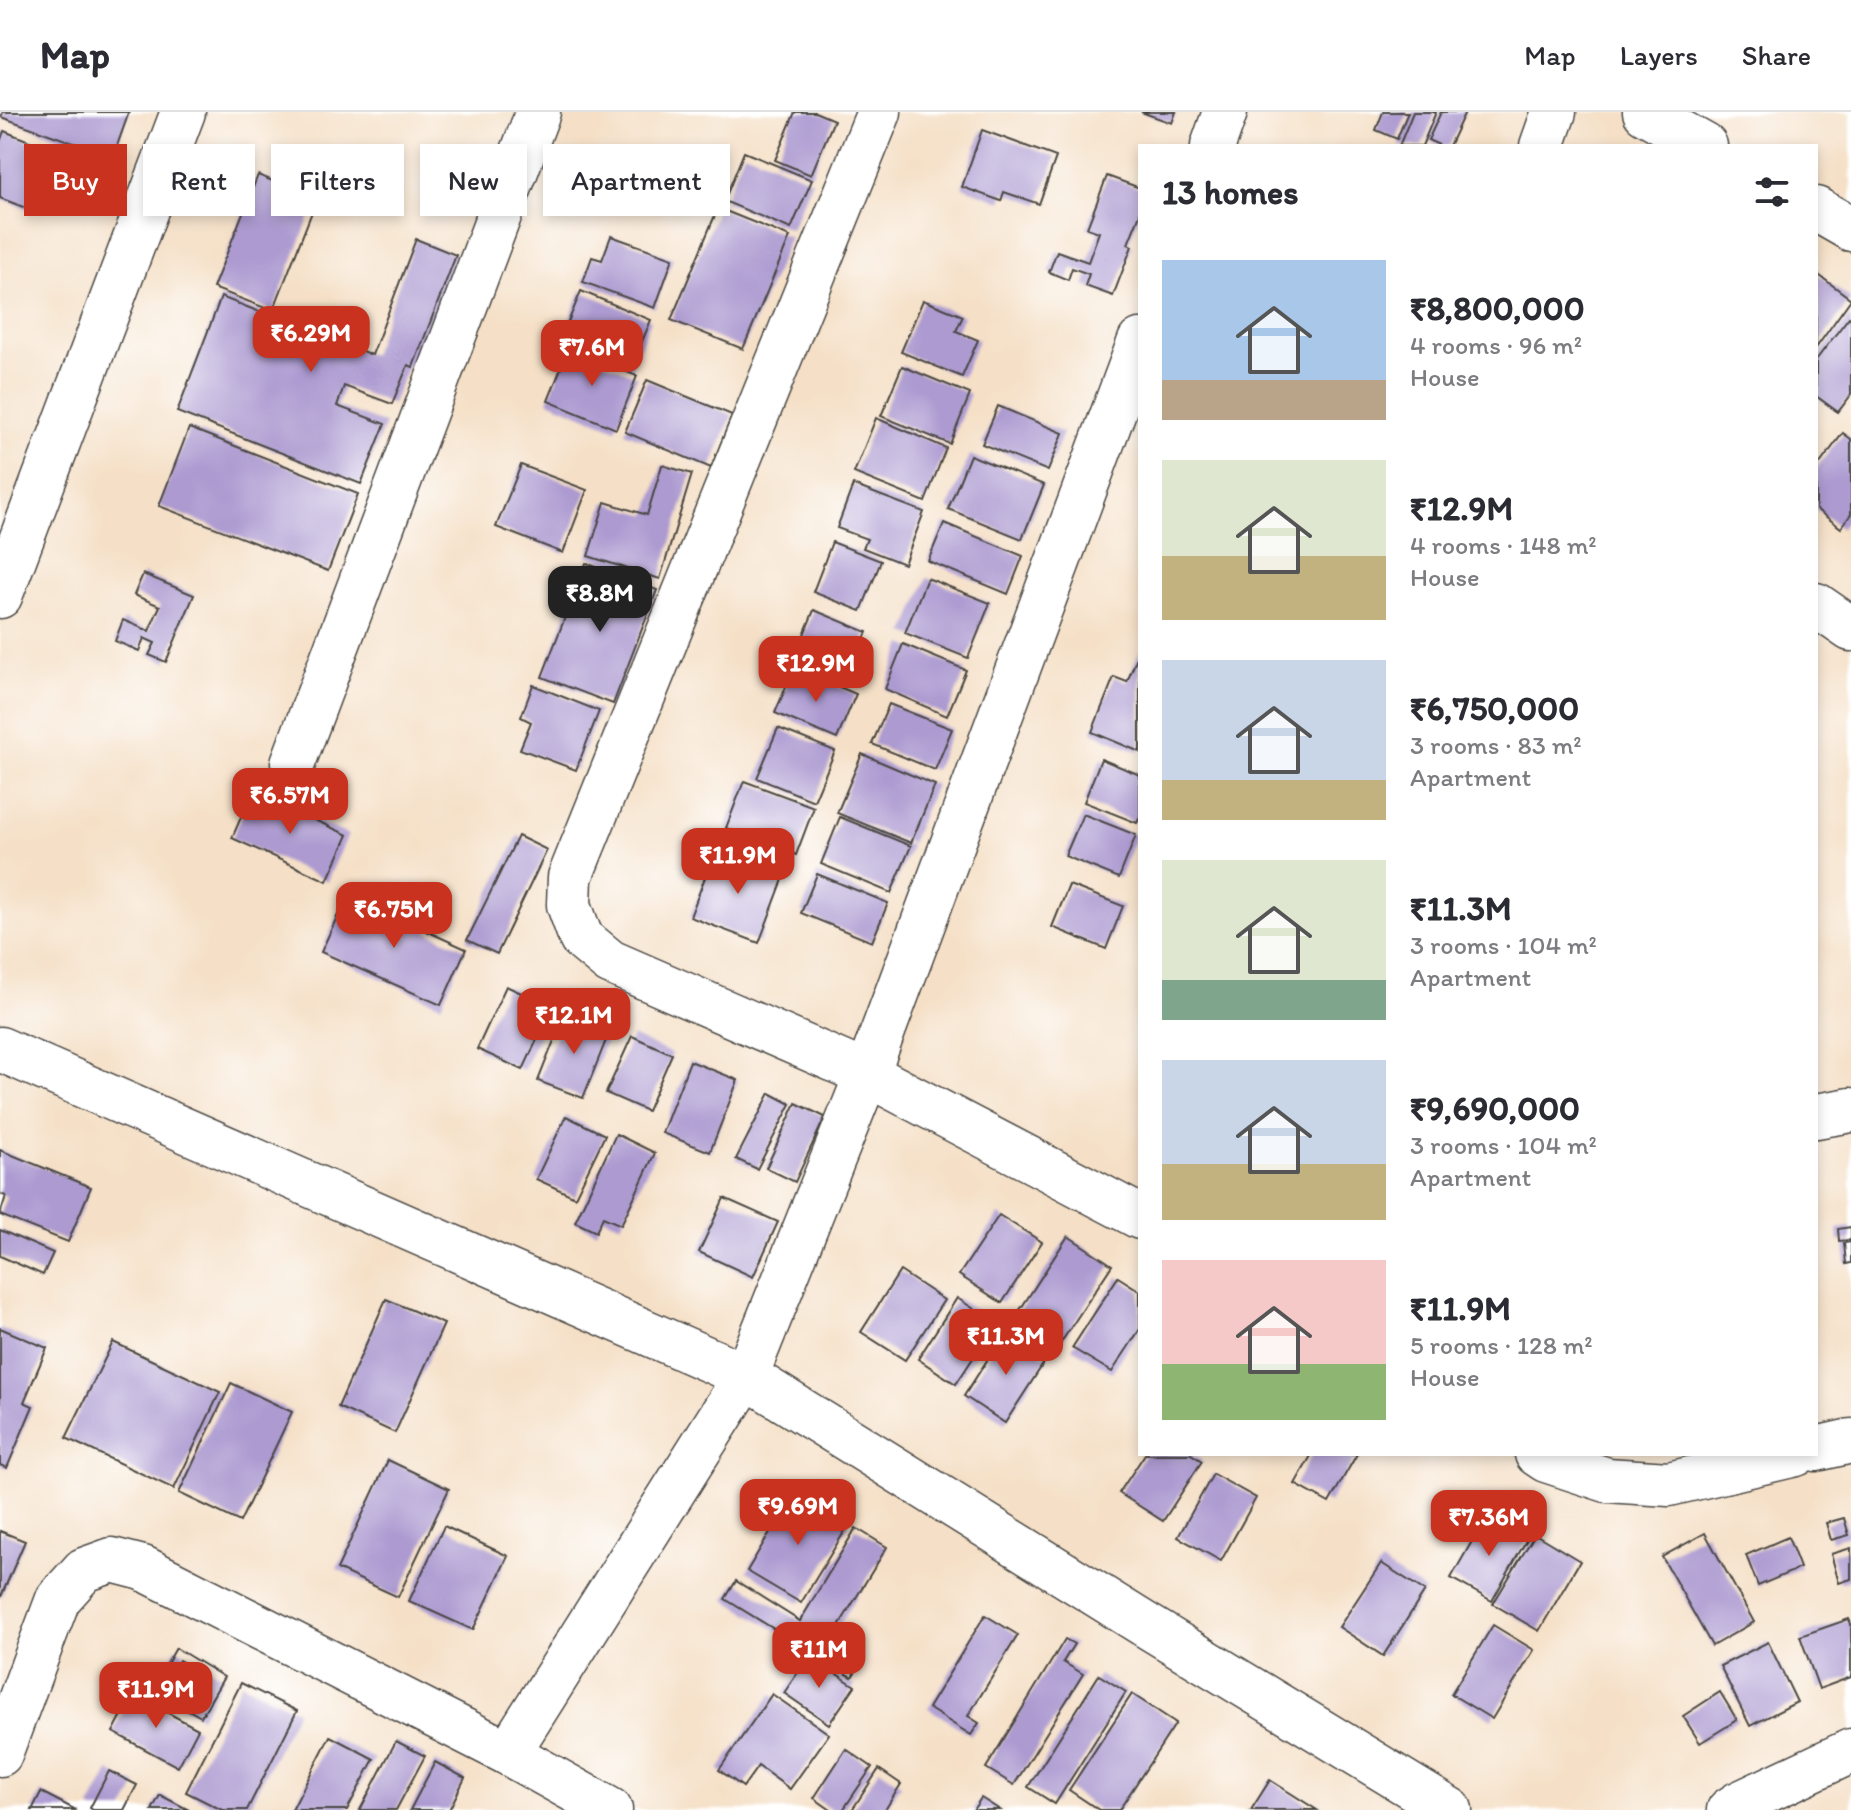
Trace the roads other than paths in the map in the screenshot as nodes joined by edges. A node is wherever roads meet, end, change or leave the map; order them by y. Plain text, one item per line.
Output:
1 (183, 112) edge
2 (538, 112) edge
3 (879, 112) edge
4 (1225, 112) edge
5 (1554, 112) edge
6 (1645, 112) edge
7 (1214, 144) edge
8 (1543, 144) edge
9 (1701, 144) edge
10 (1818, 210) edge
11 (1851, 229) edge
12 (1138, 346) edge
13 (2, 585) edge
14 (1818, 606) edge
15 (1851, 629) edge
16 (293, 763) dead end
17 (0, 1049) edge
18 (867, 1074) junction
19 (1851, 1110) edge
20 (1818, 1116) edge
21 (1138, 1216) edge
22 (746, 1376) junction
23 (1851, 1441) edge
24 (1818, 1449) edge
25 (1540, 1456) edge
26 (1788, 1456) edge
27 (1851, 1751) edge
28 (508, 1753) junction
29 (0, 1754) edge
30 (610, 1810) edge
31 (1450, 1810) edge
32 (1729, 1810) edge

1 - 13 street
2 - 16 street
3 - 18 street
4 - 7 street
5 - 8 street
6 - 9 street
10 - 11 street
12 - 18 street
14 - 15 street
17 - 22 street
18 - 21 street
18 - 22 street
19 - 20 street
22 - 28 street
22 - 31 street
23 - 24 street
25 - 26 street
27 - 32 street
28 - 29 street
28 - 30 street

